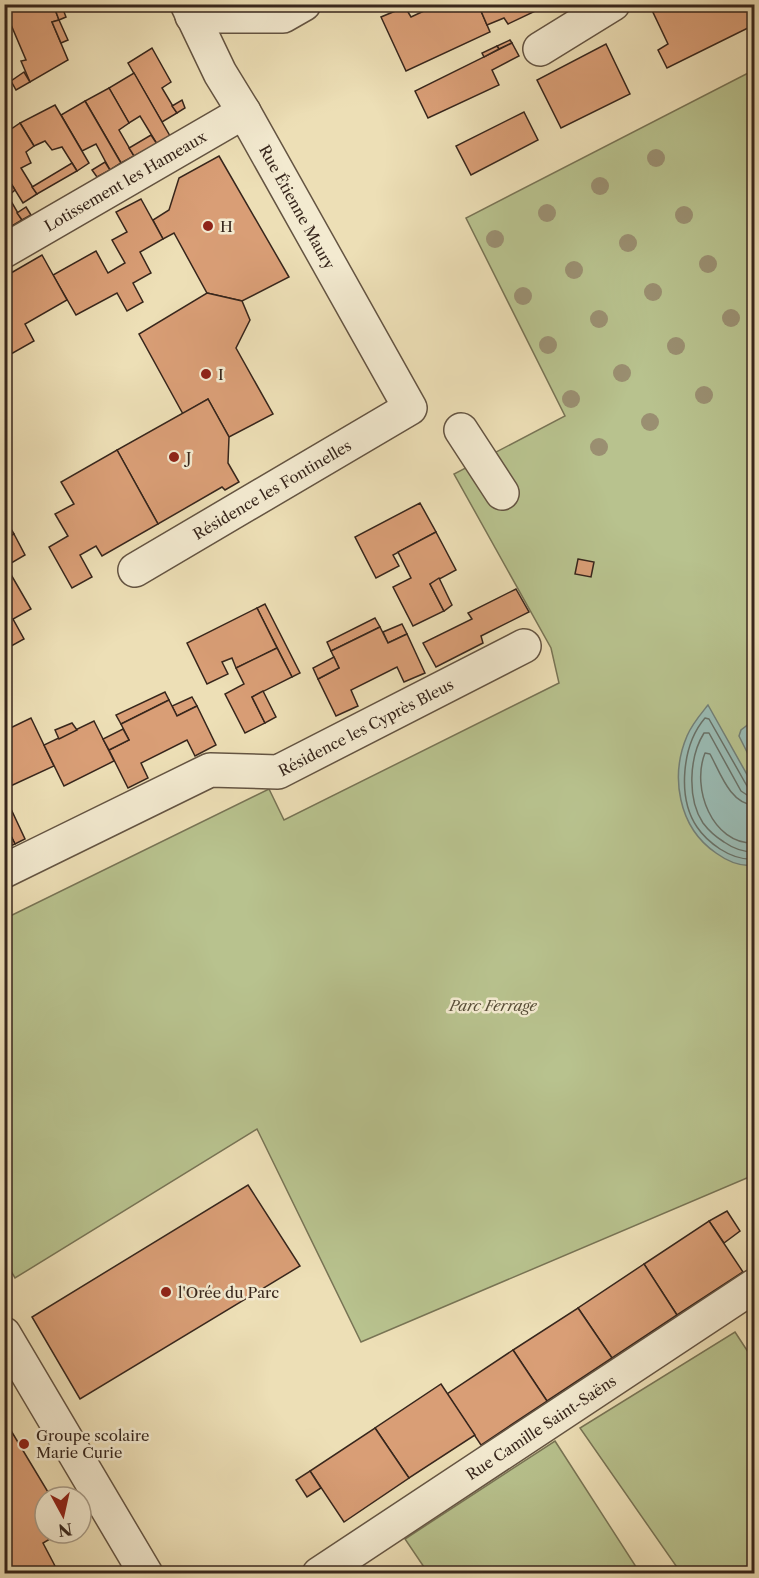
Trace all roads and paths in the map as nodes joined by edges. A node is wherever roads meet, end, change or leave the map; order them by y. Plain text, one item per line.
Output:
1 (303, 4) edge
2 (613, 4) edge
3 (189, 10) edge
4 (540, 49) dead end
5 (244, 112) junction
6 (4, 251) edge
7 (410, 408) joint
8 (461, 430) dead end
9 (502, 493) dead end
10 (135, 570) dead end
11 (525, 646) dead end
12 (4, 871) edge
13 (754, 1286) edge
14 (4, 1334) edge
15 (336, 1569) edge
16 (146, 1574) edge

1 - 3 street
2 - 4 street
3 - 5 street, Rue Étienne Maury
5 - 6 street, Lotissement les Hameaux
5 - 7 street, Rue Étienne Maury
7 - 10 street, Résidence les Fontinelles
8 - 9 street
11 - 12 street, Résidence les Cyprès Bleus
13 - 15 street, Rue Camille Saint-Saëns
14 - 16 street

